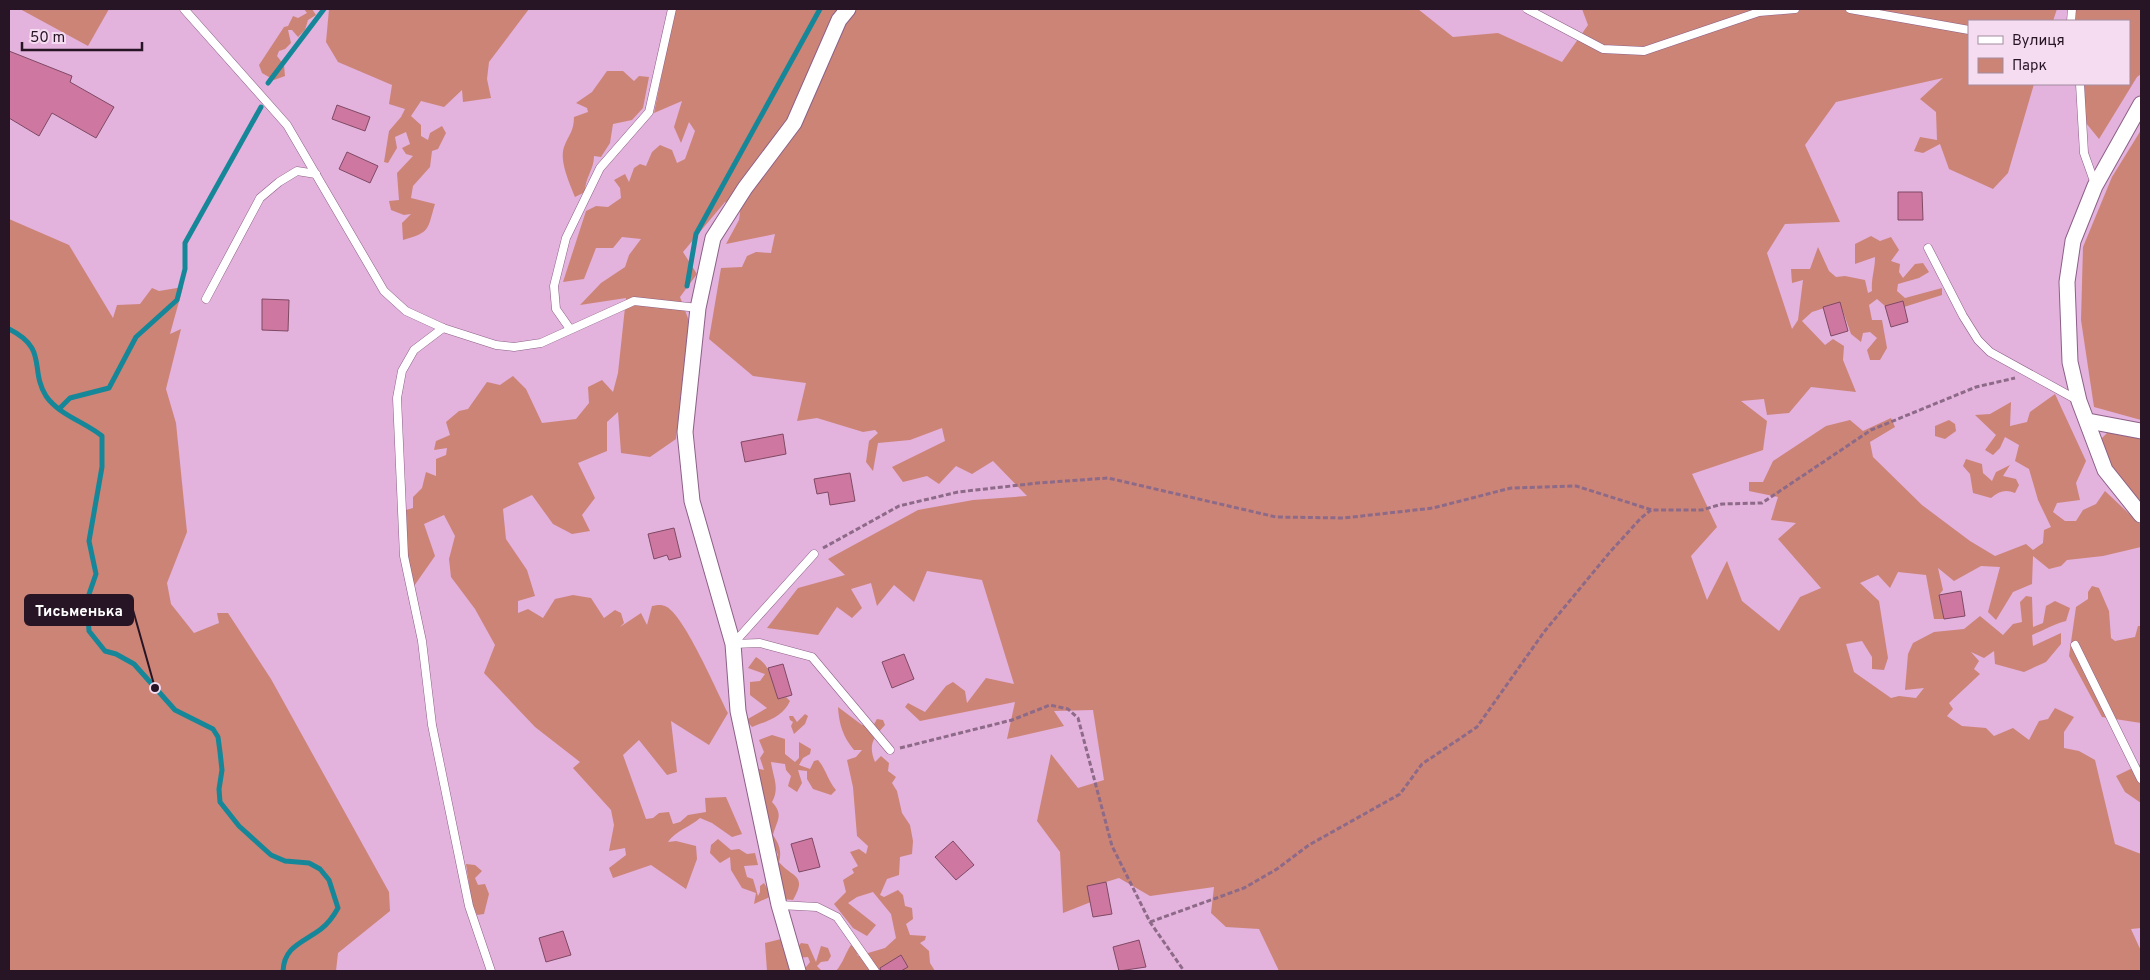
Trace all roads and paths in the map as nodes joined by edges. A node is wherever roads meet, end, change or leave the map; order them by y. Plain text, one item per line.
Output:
1 (184, 9) edge
2 (672, 9) edge
3 (848, 9) edge
4 (1527, 9) edge
5 (1795, 9) edge
6 (1850, 9) edge
7 (1968, 30) edge
8 (2080, 85) edge
9 (2141, 104) edge
10 (316, 174) junction
11 (2095, 186) junction
12 (1928, 248) dead end
13 (206, 299) dead end
14 (698, 308) junction
15 (443, 328) junction
16 (570, 330) junction
17 (2037, 378) junction
18 (2079, 401) junction
19 (2088, 421) junction
20 (2141, 431) edge
21 (1652, 510) junction
22 (2141, 515) edge
23 (814, 554) joint
24 (733, 644) junction
25 (2075, 645) dead end
26 (890, 750) joint
27 (2141, 779) edge
28 (779, 905) junction
29 (1150, 922) junction
30 (491, 971) edge
31 (798, 971) edge
32 (875, 971) edge
33 (1184, 971) edge

1 - 10 lane
2 - 16 lane
3 - 14 street
4 - 5 lane
6 - 7 lane
8 - 11 lane
9 - 11 street
10 - 13 lane
10 - 15 lane
11 - 18 street
12 - 17 lane
14 - 16 lane
14 - 24 street
15 - 16 lane
15 - 30 lane
17 - 18 lane
17 - 21 path
18 - 19 street
19 - 20 street
19 - 22 street
21 - 23 path
21 - 29 path
23 - 24 lane
24 - 26 lane
24 - 28 street
25 - 27 lane
26 - 29 path
28 - 31 street
28 - 32 lane
29 - 33 path

